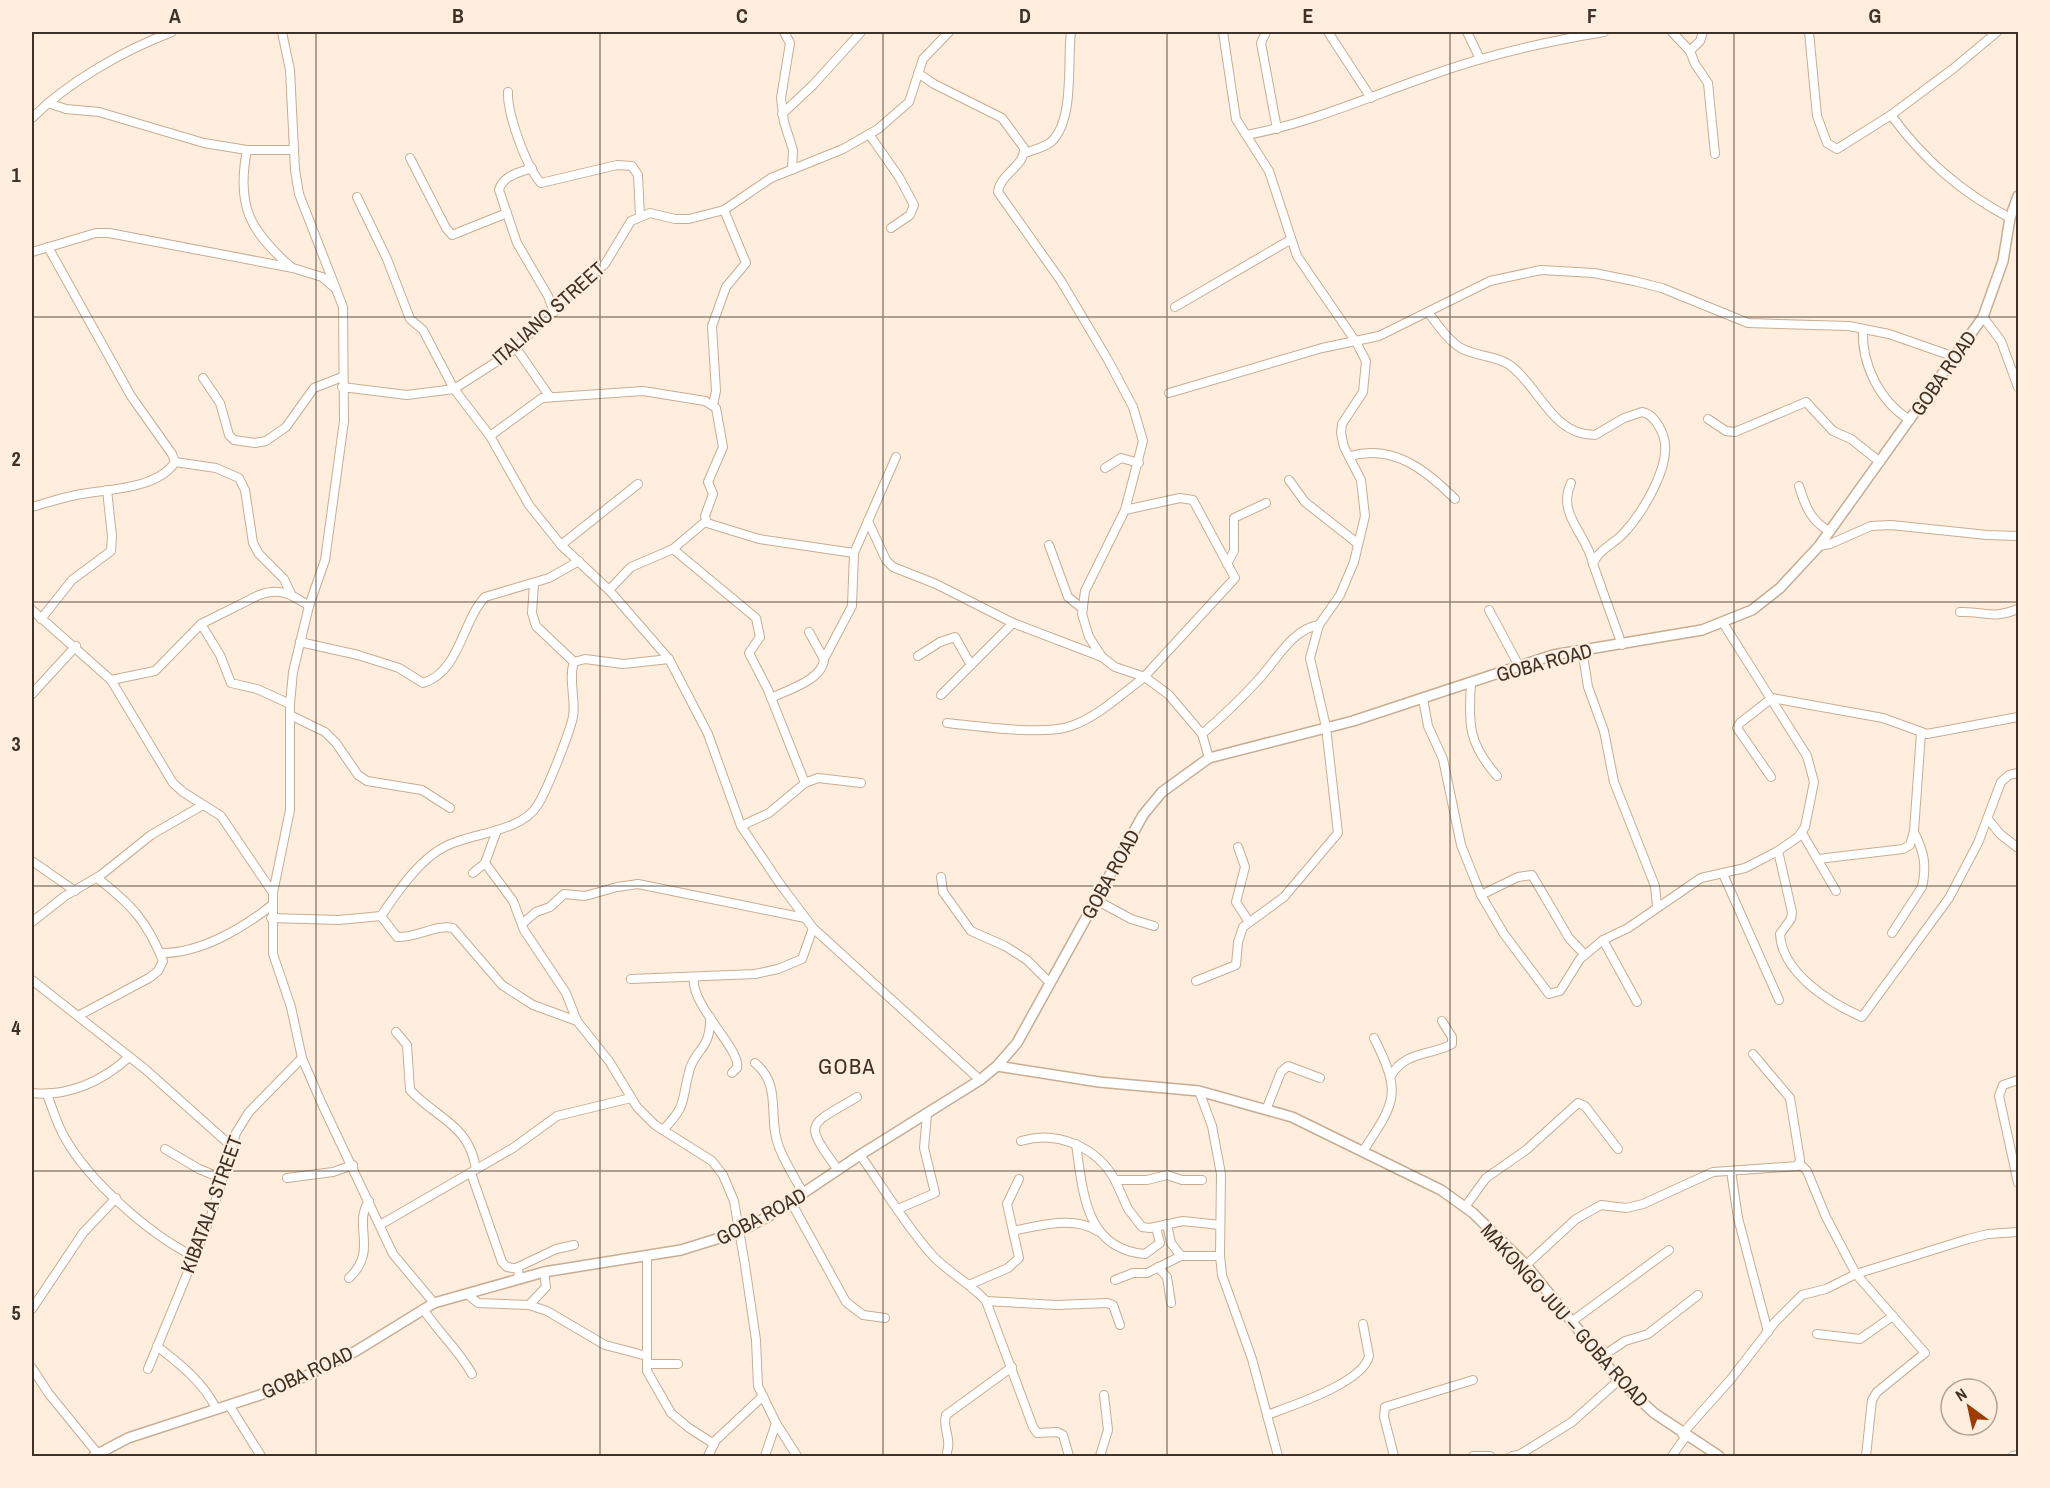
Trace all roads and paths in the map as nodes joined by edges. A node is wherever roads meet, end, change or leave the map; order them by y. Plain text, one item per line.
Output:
1 (172, 32) edge
2 (282, 32) edge
3 (784, 32) edge
4 (861, 32) edge
5 (949, 32) edge
6 (1071, 32) edge
7 (1223, 32) edge
8 (1266, 32) edge
9 (1328, 32) edge
10 (1467, 32) edge
11 (1604, 32) edge
12 (1672, 32) edge
13 (1697, 32) edge
14 (1705, 32) edge
15 (1809, 32) edge
16 (1996, 32) edge
17 (940, 34) edge
18 (1690, 51) junction
19 (1480, 59) junction
20 (918, 73) junction
21 (508, 92) dead end
22 (1371, 98) junction
23 (48, 103) junction
24 (782, 114) junction
25 (1891, 115) junction
26 (32, 118) edge
27 (1277, 129) junction
28 (869, 134) junction
29 (1247, 135) junction
30 (247, 150) junction
31 (294, 150) junction
32 (1025, 153) junction
33 (1715, 154) dead end
34 (410, 158) dead end
35 (532, 168) junction
36 (792, 170) junction
37 (2019, 196) edge
38 (357, 197) dead end
39 (724, 210) junction
40 (507, 213) junction
41 (640, 216) junction
42 (2010, 219) junction
43 (891, 228) dead end
44 (1290, 240) junction
45 (48, 247) junction
46 (32, 252) edge
47 (292, 268) junction
48 (339, 292) junction
49 (1175, 307) dead end
50 (554, 312) junction
51 (1428, 312) junction
52 (1983, 317) junction
53 (1863, 329) junction
54 (1356, 342) junction
55 (516, 348) junction
56 (1955, 357) junction
57 (342, 377) junction
58 (203, 378) dead end
59 (342, 387) junction
60 (2019, 387) edge
61 (454, 389) junction
62 (1168, 393) dead end
63 (550, 397) junction
64 (713, 405) junction
65 (1708, 419) dead end
66 (1910, 420) junction
67 (490, 436) junction
68 (1350, 456) junction
69 (896, 457) dead end
70 (175, 462) junction
71 (1880, 462) junction
72 (1138, 463) junction
73 (1105, 468) dead end
74 (1289, 480) dead end
75 (1571, 483) dead end
76 (638, 484) dead end
77 (1799, 486) dead end
78 (107, 490) junction
79 (1455, 499) dead end
80 (1266, 503) dead end
81 (32, 507) edge
82 (1125, 510) junction
83 (868, 520) junction
84 (706, 521) junction
85 (1829, 531) junction
86 (2019, 536) edge
87 (1357, 543) junction
88 (561, 545) junction
89 (1049, 545) dead end
90 (1819, 546) junction
91 (673, 549) junction
92 (854, 554) junction
93 (579, 561) junction
94 (1227, 564) junction
95 (1593, 564) junction
96 (534, 583) junction
97 (609, 590) junction
98 (291, 594) junction
99 (309, 606) junction
100 (1083, 609) junction
101 (2019, 609) edge
102 (32, 610) edge
103 (1489, 610) dead end
104 (1960, 612) dead end
105 (41, 619) junction
106 (1013, 623) junction
107 (1723, 623) junction
108 (201, 624) junction
109 (1319, 625) junction
110 (808, 632) dead end
111 (300, 642) junction
112 (1622, 645) junction
113 (76, 646) junction
114 (1582, 649) junction
115 (918, 656) dead end
116 (1102, 657) junction
117 (669, 659) junction
118 (824, 659) junction
119 (574, 662) junction
120 (971, 665) junction
121 (1519, 666) junction
122 (1144, 677) junction
123 (111, 680) junction
124 (1471, 684) junction
125 (32, 694) edge
126 (941, 695) dead end
127 (771, 698) junction
128 (1772, 698) junction
129 (1423, 699) junction
130 (290, 704) junction
131 (290, 715) junction
132 (2019, 717) edge
133 (947, 723) dead end
134 (1326, 727) junction
135 (1921, 733) junction
136 (1202, 734) junction
137 (1209, 758) junction
138 (2019, 773) edge
139 (1497, 776) dead end
140 (1771, 777) dead end
141 (805, 783) junction
142 (861, 783) dead end
143 (203, 805) junction
144 (450, 808) dead end
145 (1988, 819) junction
146 (741, 826) junction
147 (497, 830) junction
148 (1914, 831) junction
149 (1802, 832) junction
150 (1238, 847) dead end
151 (2019, 848) edge
152 (1778, 851) junction
153 (1818, 859) junction
154 (32, 861) edge
155 (485, 863) junction
156 (473, 873) dead end
157 (1723, 874) junction
158 (941, 877) dead end
159 (97, 878) junction
160 (75, 891) junction
161 (1836, 891) dead end
162 (273, 894) junction
163 (1481, 895) junction
164 (1096, 900) junction
165 (272, 906) junction
166 (1657, 906) junction
167 (381, 916) junction
168 (271, 918) junction
169 (805, 918) junction
170 (32, 922) edge
171 (1249, 922) junction
172 (522, 924) junction
173 (1154, 926) dead end
174 (813, 928) junction
175 (1892, 933) dead end
176 (1604, 940) junction
177 (160, 953) junction
178 (1584, 954) junction
179 (694, 976) junction
180 (631, 979) dead end
181 (32, 980) edge
182 (1196, 981) dead end
183 (1050, 983) junction
184 (1779, 1000) dead end
185 (1637, 1002) dead end
186 (78, 1016) junction
187 (710, 1017) junction
188 (577, 1021) junction
189 (1442, 1021) dead end
190 (396, 1032) dead end
191 (1374, 1038) dead end
192 (1754, 1054) dead end
193 (129, 1057) junction
194 (302, 1058) junction
195 (755, 1063) dead end
196 (998, 1066) junction
197 (732, 1073) dead end
198 (1391, 1076) junction
199 (1320, 1078) dead end
200 (980, 1080) junction
201 (2019, 1080) edge
202 (1199, 1091) junction
203 (32, 1093) edge
204 (47, 1095) junction
205 (856, 1097) dead end
206 (631, 1098) junction
207 (1266, 1110) junction
208 (927, 1114) junction
209 (663, 1130) junction
210 (1021, 1141) dead end
211 (1076, 1144) junction
212 (230, 1145) junction
213 (165, 1149) dead end
214 (1618, 1149) dead end
215 (1363, 1151) junction
216 (860, 1155) junction
217 (1800, 1164) junction
218 (353, 1165) junction
219 (838, 1170) junction
220 (473, 1171) junction
221 (1731, 1171) junction
222 (221, 1178) junction
223 (287, 1179) dead end
224 (1019, 1179) dead end
225 (1115, 1180) junction
226 (1202, 1180) dead end
227 (2019, 1183) edge
228 (803, 1193) junction
229 (116, 1198) junction
230 (369, 1201) junction
231 (791, 1202) junction
232 (1465, 1207) junction
233 (898, 1209) junction
234 (1167, 1224) junction
235 (380, 1225) junction
236 (1220, 1225) junction
237 (1156, 1227) junction
238 (1014, 1231) junction
239 (740, 1232) junction
240 (1098, 1232) junction
241 (2019, 1232) edge
242 (574, 1245) dead end
243 (1669, 1250) dead end
244 (193, 1256) junction
245 (647, 1256) junction
246 (1181, 1256) junction
247 (1220, 1256) junction
248 (1526, 1265) junction
249 (1158, 1267) junction
250 (516, 1268) junction
251 (544, 1272) junction
252 (1856, 1274) junction
253 (349, 1278) dead end
254 (519, 1279) junction
255 (1114, 1280) dead end
256 (971, 1284) junction
257 (467, 1294) junction
258 (1698, 1295) dead end
259 (986, 1301) junction
260 (434, 1303) junction
261 (1171, 1303) dead end
262 (529, 1305) junction
263 (32, 1309) edge
264 (423, 1309) junction
265 (1893, 1316) junction
266 (885, 1318) dead end
267 (1571, 1322) junction
268 (1363, 1324) dead end
269 (1120, 1325) dead end
270 (1768, 1332) junction
271 (1817, 1334) dead end
272 (157, 1346) junction
273 (1600, 1358) junction
274 (647, 1360) junction
275 (678, 1364) dead end
276 (1012, 1367) junction
277 (32, 1368) edge
278 (148, 1369) dead end
279 (472, 1374) dead end
280 (1473, 1380) dead end
281 (1619, 1380) junction
282 (1104, 1395) dead end
283 (763, 1396) junction
284 (229, 1405) junction
285 (216, 1408) junction
286 (1267, 1414) junction
287 (776, 1423) junction
288 (1684, 1435) junction
289 (714, 1444) junction
290 (947, 1452) dead end
291 (96, 1455) edge
292 (2019, 1455) edge
293 (261, 1456) edge
294 (708, 1456) edge
295 (765, 1456) edge
296 (797, 1456) edge
297 (1069, 1456) edge
298 (1101, 1456) edge
299 (1278, 1456) edge
300 (1394, 1456) edge
301 (1473, 1456) edge
302 (1490, 1456) edge
303 (1512, 1456) edge
304 (1672, 1456) edge
305 (1719, 1456) edge
306 (1866, 1456) edge
307 (2013, 1456) edge

1 - 23 street
2 - 31 street
3 - 24 street
4 - 24 street
5 - 17 street
6 - 32 street
7 - 29 street
8 - 27 street
9 - 22 street
10 - 19 street
11 - 19 street
12 - 18 street
13 - 14 street
14 - 18 street
15 - 25 street
16 - 25 street
17 - 20 street
18 - 33 street
19 - 22 street
20 - 28 street
20 - 32 street
21 - 35 street
22 - 27 street
23 - 26 street
23 - 30 street
24 - 36 street
25 - 42 street
27 - 29 street
28 - 36 street
28 - 43 street
29 - 44 street
30 - 31 street
30 - 47 street
31 - 48 street
32 - 72 street
34 - 40 street
35 - 40 street
35 - 41 street
36 - 39 street
37 - 42 street, GOBA ROAD
38 - 61 street
39 - 41 street
39 - 64 street
40 - 50 street
41 - 50 street, ITALIANO STREET
42 - 52 street, GOBA ROAD
44 - 49 street
44 - 54 street
45 - 46 street
45 - 47 street
45 - 70 street
47 - 48 street
48 - 57 street
50 - 55 street, ITALIANO STREET
51 - 53 street
51 - 54 street
51 - 95 street
52 - 56 street, GOBA ROAD
52 - 60 street
53 - 56 street
53 - 66 street
54 - 62 street
54 - 68 street
55 - 61 street, ITALIANO STREET
55 - 63 street
56 - 66 street, GOBA ROAD
57 - 58 street
57 - 59 street
59 - 61 street, ITALIANO STREET
59 - 99 street
61 - 67 street
63 - 64 street
63 - 67 street
64 - 84 street
65 - 71 street
66 - 71 street, GOBA ROAD
67 - 88 street
68 - 79 street
68 - 87 street
69 - 83 street
70 - 78 street
70 - 98 street
71 - 85 street, GOBA ROAD
72 - 73 street
72 - 82 street
74 - 87 street
75 - 95 street
76 - 88 street
77 - 85 street
78 - 81 street
78 - 105 street
80 - 94 street
82 - 94 street
82 - 100 street
83 - 92 street
83 - 106 street
84 - 91 street
84 - 92 street
85 - 90 street, GOBA ROAD
86 - 90 street
87 - 109 street
88 - 93 street
89 - 100 street
90 - 107 street, GOBA ROAD
91 - 97 street
91 - 127 street
92 - 118 street
93 - 96 street
93 - 97 street
94 - 122 street
95 - 112 street
96 - 111 street
96 - 119 street
97 - 117 street
98 - 99 street
98 - 108 street
99 - 111 street
100 - 116 street
101 - 104 street
102 - 105 street
103 - 121 street
105 - 113 street
106 - 116 street
106 - 120 street
107 - 112 street, GOBA ROAD
107 - 128 street
108 - 123 street
108 - 130 street
109 - 134 street
109 - 136 street
110 - 118 street
111 - 130 street
112 - 114 street, GOBA ROAD
113 - 123 street
113 - 125 street
114 - 121 street, GOBA ROAD
114 - 166 street
115 - 120 street
116 - 122 street
117 - 119 street
117 - 146 street
118 - 127 street
119 - 147 street
120 - 126 street
121 - 124 street, GOBA ROAD
122 - 133 street
122 - 136 street
123 - 143 street
124 - 129 street, GOBA ROAD
124 - 139 street
127 - 141 street
128 - 135 street
128 - 140 street
128 - 149 street
129 - 134 street, GOBA ROAD
129 - 163 street
130 - 131 street
131 - 144 street
131 - 162 street
132 - 135 street
134 - 137 street, GOBA ROAD
134 - 171 street
135 - 148 street
136 - 137 street
137 - 164 street, GOBA ROAD
138 - 145 street
141 - 142 street
141 - 146 street
143 - 159 street
143 - 162 street
145 - 151 street
145 - 152 street
146 - 169 street
147 - 155 street
147 - 167 street
148 - 153 street
148 - 175 street
149 - 152 street
149 - 153 street
150 - 171 street
152 - 157 street
153 - 161 street
154 - 160 street
155 - 156 street
155 - 172 street
157 - 166 street
157 - 184 street
158 - 183 street
159 - 160 street
159 - 177 street
160 - 170 street
162 - 165 street
163 - 178 street
163 - 178 street
164 - 173 street
164 - 183 street, GOBA ROAD
165 - 168 street
165 - 177 street
166 - 176 street
167 - 168 street
167 - 188 street
168 - 194 street
169 - 172 street
169 - 174 street
171 - 182 street
172 - 188 street
174 - 179 street
174 - 200 street
176 - 178 street
176 - 185 street
177 - 186 street
179 - 180 street
179 - 187 street
181 - 186 street
183 - 196 street, GOBA ROAD
186 - 193 street
187 - 197 street
187 - 209 street
188 - 206 street
189 - 198 street
190 - 220 street
191 - 198 street
192 - 217 street
193 - 204 street
193 - 212 street
194 - 212 street, KIBATALA STREET
194 - 218 street
195 - 228 street
196 - 200 street, GOBA ROAD
196 - 202 street, MAKONGO JUU – GOBA ROAD
198 - 215 street
199 - 207 street
200 - 208 street, GOBA ROAD
201 - 227 street
202 - 207 street, MAKONGO JUU – GOBA ROAD
202 - 236 street
203 - 204 street
204 - 229 street
205 - 219 street
206 - 209 street
206 - 220 street
207 - 215 street, MAKONGO JUU – GOBA ROAD
208 - 216 street, GOBA ROAD
208 - 233 street
209 - 239 street
210 - 211 street
211 - 225 street
211 - 240 street
212 - 222 street, KIBATALA STREET
213 - 222 street
214 - 232 street
215 - 232 street, MAKONGO JUU – GOBA ROAD
216 - 219 street, GOBA ROAD
216 - 233 street
217 - 221 street
217 - 252 street
218 - 223 street
218 - 230 street
219 - 228 street, GOBA ROAD
220 - 235 street
220 - 250 street
221 - 248 street
221 - 270 street
222 - 244 street, KIBATALA STREET
224 - 238 street
225 - 226 street
225 - 237 street
228 - 231 street, GOBA ROAD
229 - 244 street
229 - 263 street
230 - 235 street
230 - 253 street
231 - 239 street, GOBA ROAD
231 - 266 street
232 - 248 street, MAKONGO JUU – GOBA ROAD
233 - 256 street
234 - 236 street
234 - 237 street
234 - 246 street
235 - 260 street
236 - 247 street
237 - 240 street
238 - 240 street
238 - 256 street
239 - 245 street, GOBA ROAD
239 - 283 street
241 - 252 street
242 - 250 street
243 - 267 street
244 - 272 street, KIBATALA STREET
245 - 251 street, GOBA ROAD
245 - 274 street
246 - 247 street
246 - 249 street
247 - 286 street
248 - 267 street, MAKONGO JUU – GOBA ROAD
249 - 255 street
249 - 261 street
250 - 254 street
251 - 254 street, GOBA ROAD
251 - 262 street
252 - 265 street
252 - 270 street
254 - 257 street, GOBA ROAD
256 - 259 street
257 - 260 street, GOBA ROAD
257 - 262 street
258 - 273 street
259 - 269 street
259 - 276 street
260 - 264 street, GOBA ROAD
262 - 274 street
264 - 279 street
264 - 284 street, GOBA ROAD
265 - 271 street
265 - 306 street
267 - 273 street, MAKONGO JUU – GOBA ROAD
268 - 286 street
270 - 288 street
272 - 278 street, KIBATALA STREET
272 - 285 street
273 - 281 street, MAKONGO JUU – GOBA ROAD
274 - 275 street
274 - 289 street
276 - 290 street
276 - 297 street
277 - 291 street
280 - 300 street
281 - 288 street, MAKONGO JUU – GOBA ROAD
281 - 303 street
282 - 298 street
283 - 287 street
283 - 289 street
284 - 285 street, GOBA ROAD
284 - 293 street
285 - 291 street, GOBA ROAD
286 - 299 street
287 - 295 street
287 - 296 street
288 - 304 street
288 - 305 street, MAKONGO JUU – GOBA ROAD
289 - 294 street
292 - 307 street
301 - 302 street

